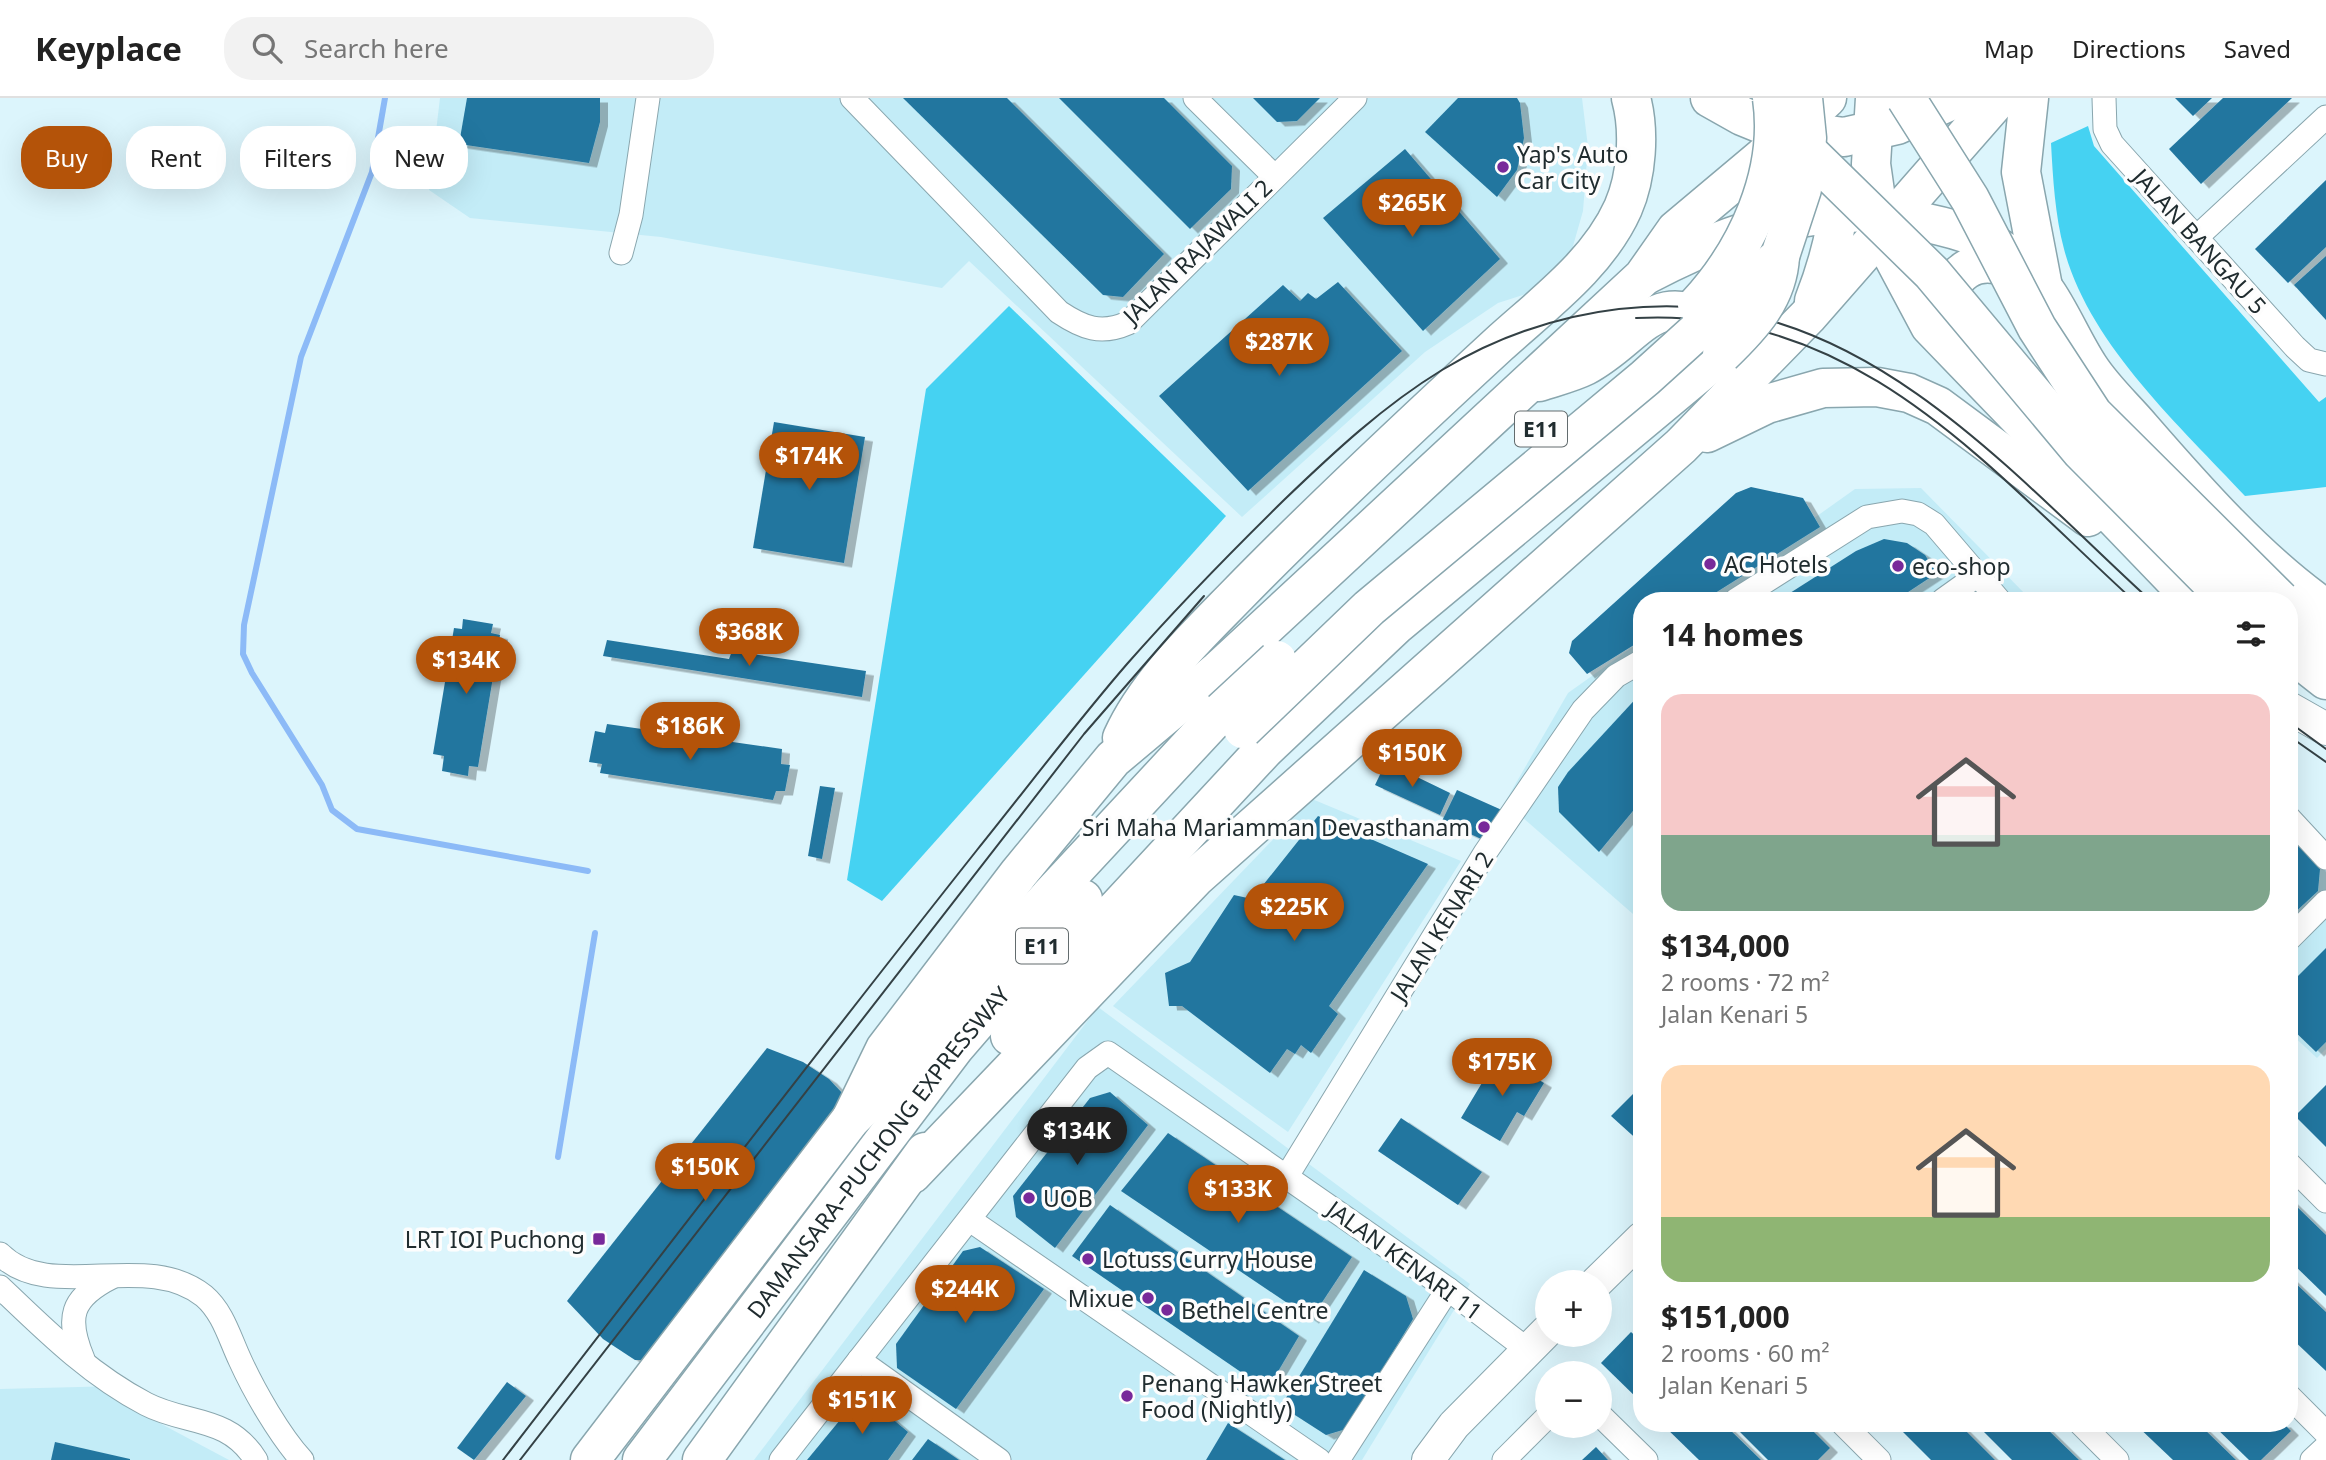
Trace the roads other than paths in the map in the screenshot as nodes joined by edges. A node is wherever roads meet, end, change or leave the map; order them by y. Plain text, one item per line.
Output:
1 (648, 98) edge
2 (852, 98) edge
3 (1195, 98) edge
4 (1355, 98) edge
5 (1631, 98) edge
6 (1710, 98) edge
7 (1752, 98) edge
8 (1772, 98) edge
9 (1827, 98) edge
10 (1840, 98) edge
11 (1906, 98) edge
12 (1957, 98) edge
13 (1999, 98) edge
14 (2029, 98) edge
15 (2104, 98) edge
16 (1798, 114) edge
17 (2326, 117) edge
18 (1863, 122) edge
19 (1274, 176) junction
20 (1839, 213) junction
21 (1886, 221) junction
22 (2198, 236) junction
23 (621, 253) dead end
24 (1780, 256) junction
25 (1643, 277) junction
26 (2043, 287) junction
27 (1808, 316) junction
28 (1930, 326) junction
29 (2326, 364) edge
30 (1741, 386) junction
31 (1520, 389) junction
32 (1681, 446) junction
33 (2128, 533) junction
34 (1978, 575) junction
35 (1749, 592) edge
36 (1954, 592) edge
37 (1992, 592) edge
38 (2183, 592) edge
39 (2221, 592) edge
40 (2272, 592) edge
41 (2326, 609) edge
42 (2298, 617) edge
43 (2326, 640) edge
44 (2298, 658) edge
45 (1633, 666) edge
46 (2326, 680) edge
47 (2298, 689) edge
48 (2326, 704) edge
49 (2298, 713) edge
50 (1233, 720) junction
51 (2326, 729) edge
52 (1113, 760) junction
53 (2298, 828) edge
54 (2326, 858) edge
55 (2326, 902) edge
56 (2298, 930) edge
57 (1070, 959) junction
58 (851, 1119) junction
59 (2298, 1173) edge
60 (912, 1174) junction
61 (1287, 1176) junction
62 (858, 1178) junction
63 (2326, 1201) edge
64 (970, 1220) junction
65 (1633, 1247) edge
66 (0, 1254) edge
67 (1609, 1270) edge
68 (115, 1276) junction
69 (0, 1287) edge
70 (1448, 1289) junction
71 (1535, 1339) edge
72 (1535, 1344) edge
73 (859, 1360) junction
74 (85, 1366) junction
75 (2298, 1405) edge
76 (1612, 1427) edge
77 (1535, 1429) edge
78 (1852, 1432) edge
79 (2089, 1432) edge
80 (2326, 1433) edge
81 (2326, 1447) edge
82 (257, 1460) edge
83 (302, 1460) edge
84 (590, 1460) edge
85 (642, 1460) edge
86 (702, 1460) edge
87 (781, 1460) edge
88 (999, 1460) edge
89 (1319, 1460) edge
90 (1338, 1460) edge
91 (1428, 1460) edge
92 (1504, 1460) edge
93 (1646, 1460) edge
94 (1879, 1460) edge
95 (2117, 1460) edge
96 (2312, 1460) edge

1 - 23 street
2 - 19 street, JALAN RAJAWALI 2
3 - 19 street
4 - 19 street, JALAN RAJAWALI 2
5 - 52 highway
6 - 16 highway
7 - 39 highway, bridge
8 - 50 highway, DAMANSARA–PUCHONG EXPRESSWAY / E11, bridge
9 - 16 highway
10 - 18 highway
11 - 40 highway, bridge
12 - 18 highway
13 - 21 highway
14 - 26 highway
15 - 22 street, JALAN BANGAU 5
16 - 18 highway
16 - 24 highway, DAMANSARA–PUCHONG EXPRESSWAY / E11, bridge
16 - 25 highway
17 - 22 street
18 - 20 highway
18 - 21 highway
20 - 21 highway
20 - 25 highway
20 - 27 highway
21 - 26 highway
21 - 27 highway
21 - 28 highway
22 - 29 street, JALAN BANGAU 5
24 - 50 highway, DAMANSARA–PUCHONG EXPRESSWAY / E11, bridge
24 - 57 highway, bridge
25 - 31 highway
26 - 28 highway
26 - 41 highway
27 - 30 highway
28 - 33 highway
30 - 31 highway
30 - 32 highway
31 - 52 highway
32 - 33 highway
32 - 60 highway
33 - 38 highway
34 - 35 street
34 - 36 street
34 - 37 street
42 - 43 highway
44 - 46 highway
45 - 61 street, JALAN KENARI 2
47 - 48 highway
49 - 51 street
50 - 58 highway, DAMANSARA–PUCHONG EXPRESSWAY / E11
50 - 62 highway, DAMANSARA–PUCHONG EXPRESSWAY / E11
52 - 58 highway
53 - 54 street
55 - 56 street
57 - 60 highway
57 - 62 highway
58 - 84 highway, DAMANSARA–PUCHONG EXPRESSWAY / E11
59 - 63 street
60 - 86 highway
61 - 64 street, JALAN KENARI 11
61 - 70 street, JALAN KENARI 11
62 - 85 highway, DAMANSARA–PUCHONG EXPRESSWAY / E11
64 - 73 street
64 - 89 street
65 - 67 street
66 - 68 street
68 - 74 street
68 - 83 street
69 - 74 street
70 - 71 street, JALAN KENARI 11
70 - 90 street
72 - 91 street
73 - 87 street
73 - 88 street
74 - 82 street
75 - 80 street
76 - 93 street
77 - 92 street
78 - 94 street
79 - 95 street
81 - 96 street

